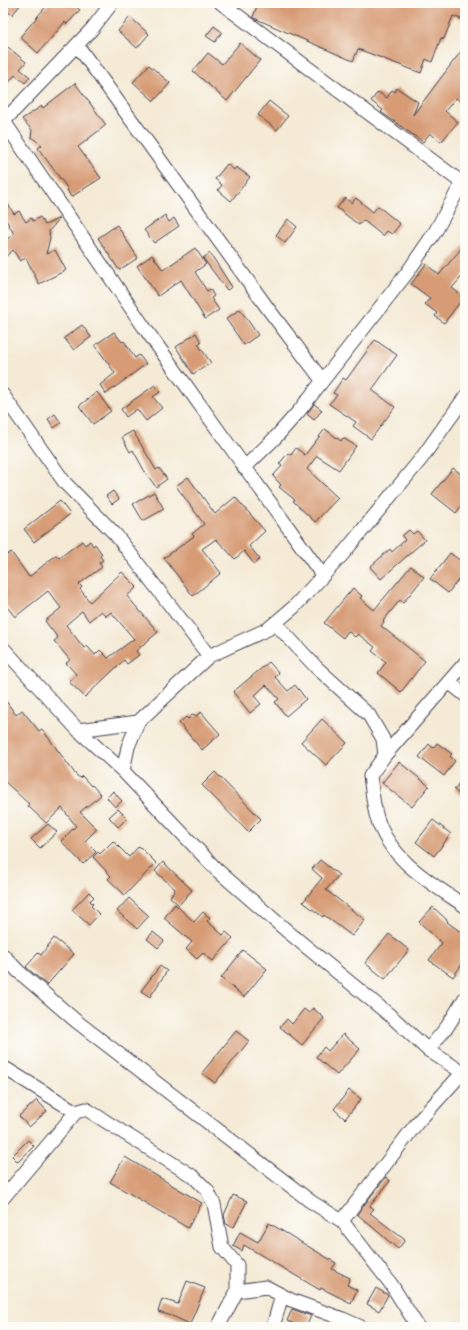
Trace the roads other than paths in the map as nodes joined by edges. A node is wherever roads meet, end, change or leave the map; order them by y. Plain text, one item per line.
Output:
1 (112, 3) edge
2 (222, 3) edge
3 (77, 44) junction
4 (4, 120) edge
5 (464, 184) edge
6 (322, 380) junction
7 (3, 395) edge
8 (465, 397) edge
9 (244, 468) junction
10 (323, 576) junction
11 (275, 623) junction
12 (3, 648) edge
13 (209, 656) junction
14 (465, 663) edge
15 (450, 683) junction
16 (465, 695) edge
17 (138, 722) junction
18 (78, 730) junction
19 (385, 754) junction
20 (123, 772) junction
21 (465, 906) edge
22 (3, 955) edge
23 (465, 998) edge
24 (428, 1050) junction
25 (3, 1067) edge
26 (464, 1073) edge
27 (76, 1112) junction
28 (3, 1198) edge
29 (342, 1221) junction
30 (237, 1291) junction
31 (282, 1295) junction
32 (218, 1327) edge
33 (273, 1327) edge
34 (361, 1327) edge
35 (418, 1327) edge

1 - 3 street
2 - 5 street
3 - 4 street
3 - 6 street
4 - 9 street
5 - 6 street
6 - 9 street
7 - 13 street
8 - 10 street
9 - 10 street
10 - 11 street
11 - 13 street
11 - 19 street
12 - 18 street
13 - 17 street
14 - 15 street
15 - 16 street
15 - 19 street
17 - 18 street
17 - 20 street
18 - 20 street
19 - 21 street
20 - 24 street
22 - 29 street
23 - 24 street
24 - 26 street
25 - 27 street
26 - 29 street
27 - 28 street
27 - 30 street
29 - 35 street
30 - 31 street
30 - 32 street
31 - 33 street
31 - 34 street

